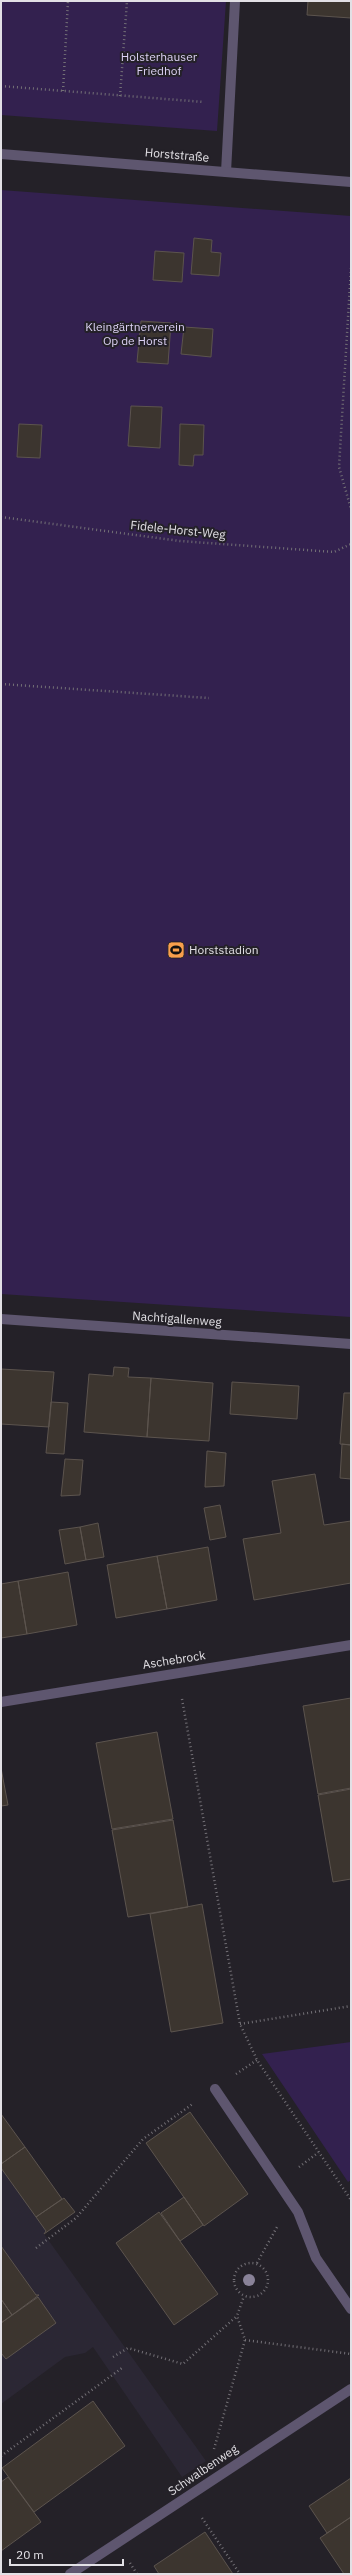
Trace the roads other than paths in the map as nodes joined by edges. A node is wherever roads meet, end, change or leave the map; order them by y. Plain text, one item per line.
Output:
1 (235, 1) edge
2 (1, 154) edge
3 (226, 172) junction
4 (351, 182) edge
5 (1, 1319) edge
6 (351, 1344) edge
7 (351, 1645) edge
8 (1, 1702) edge
9 (215, 2089) road end
10 (351, 2308) edge
11 (351, 2389) edge
12 (70, 2574) edge

1 - 3 street
2 - 3 street, Horststraße
3 - 4 street, Horststraße
5 - 6 street, Nachtigallenweg
7 - 8 street, Aschebrock
9 - 10 street
11 - 12 street, Schwalbenweg

